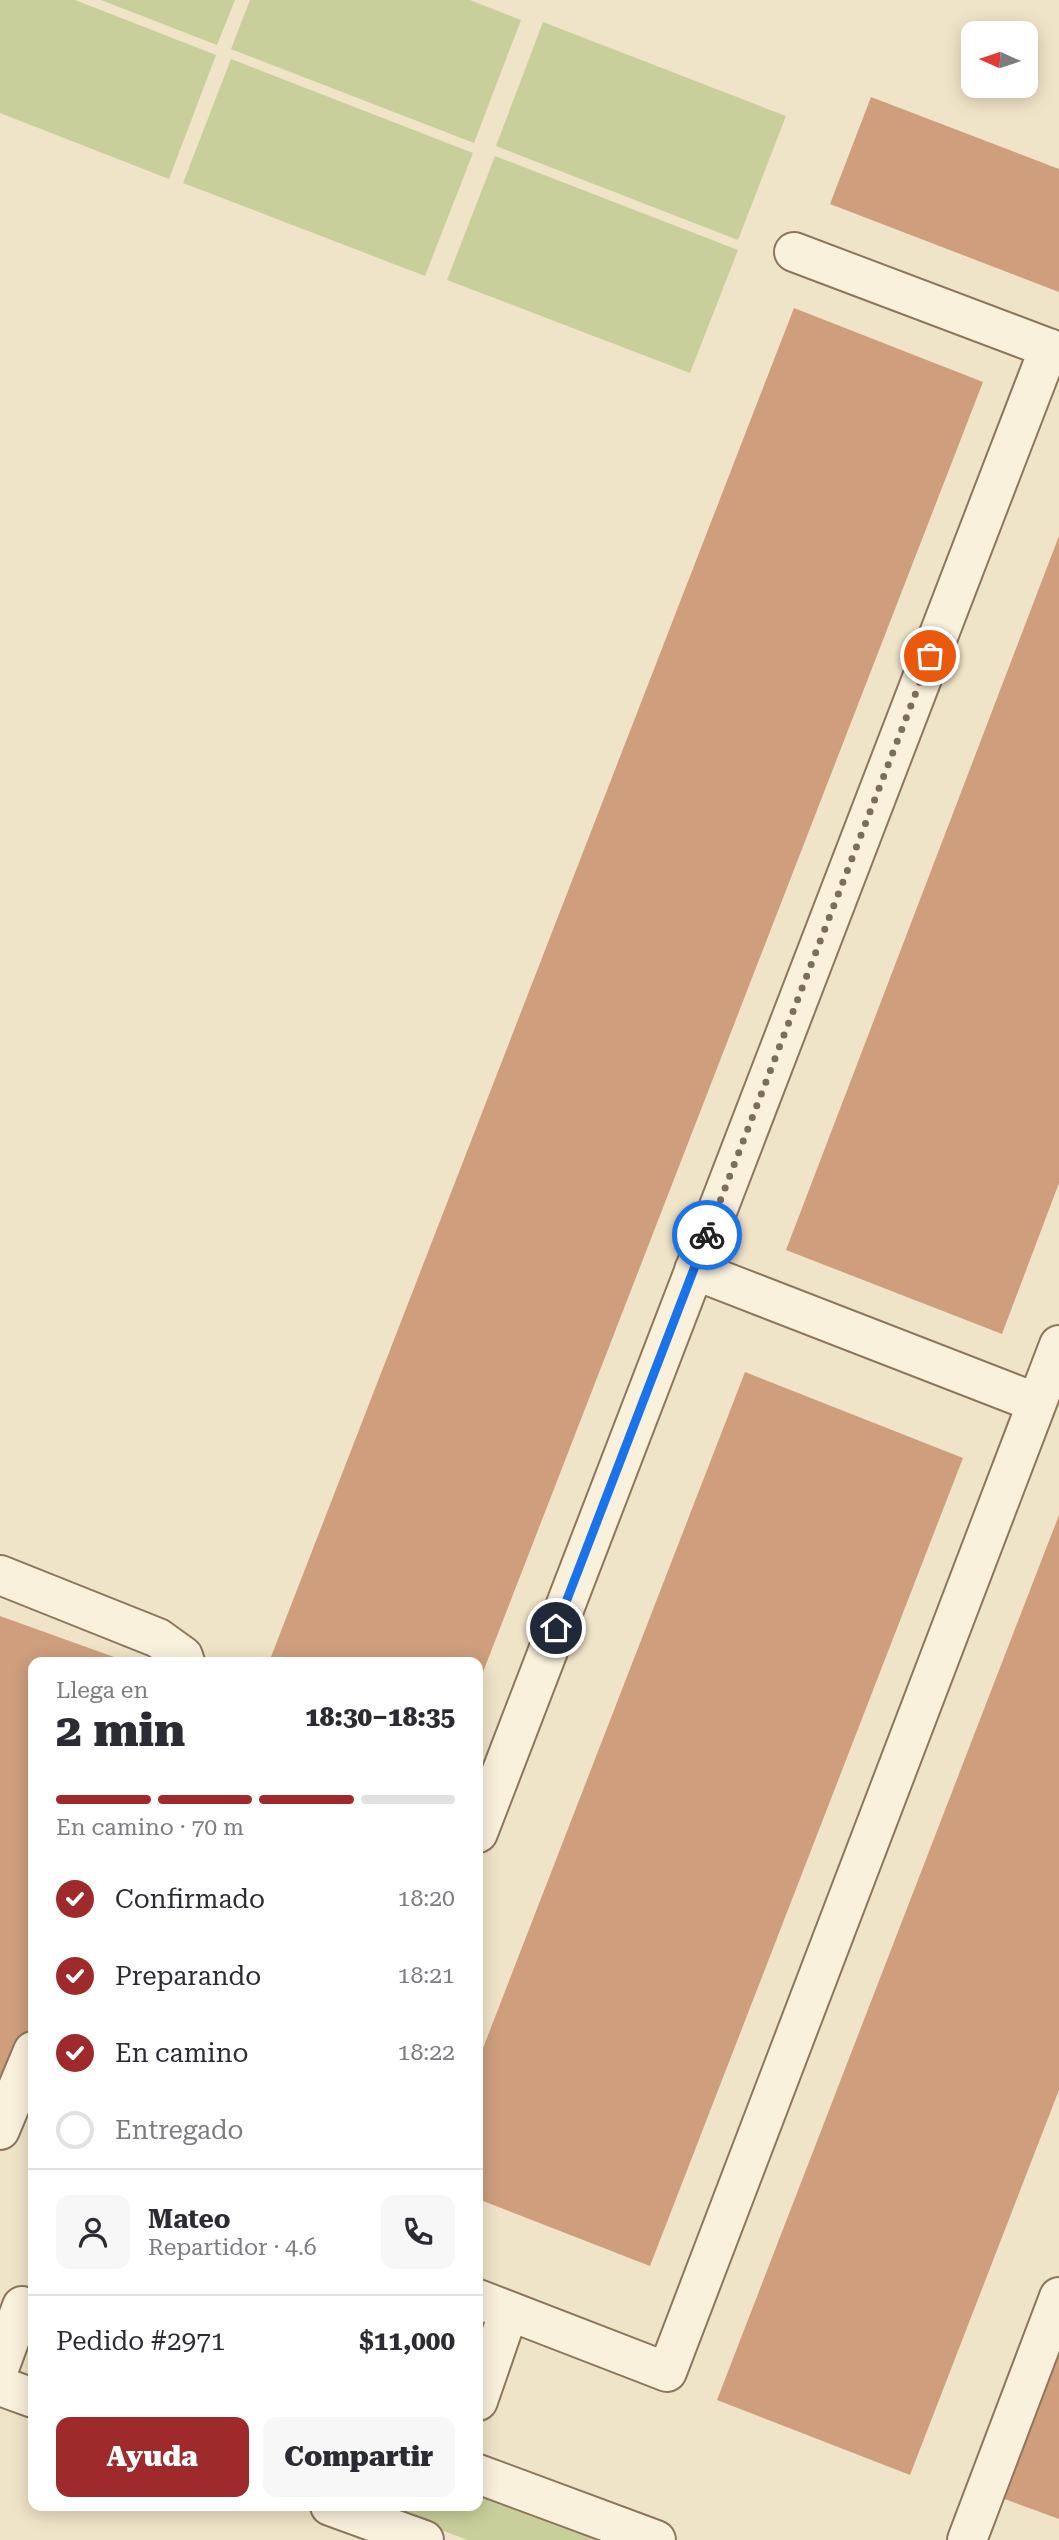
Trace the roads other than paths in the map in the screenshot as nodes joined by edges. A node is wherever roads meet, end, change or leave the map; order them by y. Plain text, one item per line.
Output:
1 (794, 252) dead end
2 (1054, 350) edge
3 (694, 1270) junction
4 (1059, 1345) edge
5 (1037, 1403) junction
6 (0, 1576) edge
7 (183, 1657) edge
8 (483, 1820) edge
9 (28, 2063) edge
10 (0, 2130) edge
11 (1059, 2297) edge
12 (18, 2305) edge
13 (493, 2305) edge
14 (0, 2366) edge
15 (483, 2369) edge
16 (0, 2386) edge
17 (28, 2396) edge
18 (483, 2476) edge
19 (344, 2511) edge
20 (424, 2540) edge
21 (656, 2540) edge
22 (967, 2540) edge

1 - 2 street
2 - 3 street
3 - 5 street
3 - 8 street
4 - 5 street
5 - 13 street
6 - 7 street
9 - 10 street
11 - 22 street
12 - 14 street
13 - 15 street
16 - 17 street
18 - 21 street
19 - 20 street

